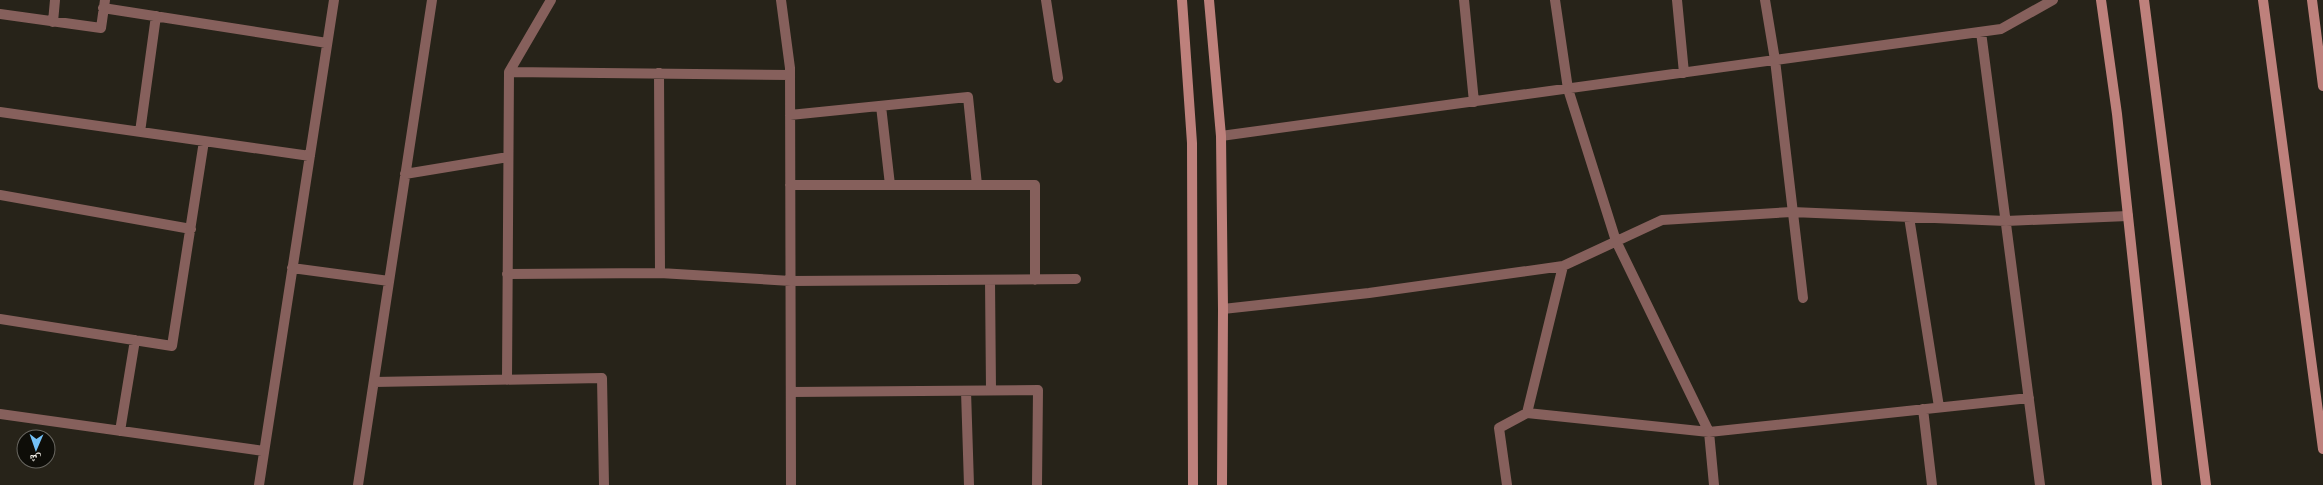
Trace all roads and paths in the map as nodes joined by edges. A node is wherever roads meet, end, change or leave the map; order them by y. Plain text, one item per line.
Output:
1 (55, 0) edge
2 (334, 0) edge
3 (432, 0) edge
4 (551, 0) edge
5 (781, 0) edge
6 (1046, 0) edge
7 (1182, 0) edge
8 (1210, 0) edge
9 (1464, 0) edge
10 (1555, 0) edge
11 (1676, 0) edge
12 (1765, 0) edge
13 (2053, 0) edge
14 (2101, 0) edge
15 (2144, 0) edge
16 (2263, 0) edge
17 (2312, 0) edge
18 (104, 4) edge
19 (0, 14) edge
20 (156, 16) junction
21 (53, 22) junction
22 (1981, 32) junction
23 (327, 43) junction
24 (1775, 60) junction
25 (509, 72) junction
26 (1684, 73) junction
27 (659, 74) junction
28 (790, 75) junction
29 (1058, 78) dead end
30 (2323, 86) edge
31 (1568, 89) junction
32 (1474, 102) junction
33 (882, 106) junction
34 (0, 112) edge
35 (790, 115) junction
36 (140, 132) junction
37 (1221, 136) junction
38 (204, 141) junction
39 (310, 156) junction
40 (508, 157) junction
41 (405, 174) junction
42 (790, 185) junction
43 (890, 185) junction
44 (977, 185) junction
45 (0, 195) edge
46 (1792, 212) junction
47 (2128, 216) junction
48 (1909, 217) junction
49 (2006, 220) junction
50 (191, 229) junction
51 (1616, 241) junction
52 (1562, 266) junction
53 (292, 268) junction
54 (660, 273) junction
55 (507, 274) junction
56 (1076, 279) dead end
57 (990, 280) junction
58 (1035, 280) junction
59 (389, 281) junction
60 (791, 281) junction
61 (1803, 298) dead end
62 (1223, 308) junction
63 (0, 319) edge
64 (135, 340) junction
65 (506, 380) junction
66 (374, 382) junction
67 (991, 390) junction
68 (966, 391) junction
69 (791, 392) junction
70 (2029, 398) junction
71 (1939, 407) junction
72 (1923, 409) junction
73 (1527, 413) junction
74 (0, 414) edge
75 (120, 431) junction
76 (1708, 432) junction
77 (2323, 449) edge
78 (264, 451) junction
79 (259, 485) edge
80 (358, 485) edge
81 (604, 485) edge
82 (791, 485) edge
83 (969, 485) edge
84 (1037, 485) edge
85 (1192, 485) edge
86 (1222, 485) edge
87 (1507, 485) edge
88 (1714, 485) edge
89 (1932, 485) edge
90 (2040, 485) edge
91 (2157, 485) edge
92 (2206, 485) edge

1 - 21 street
2 - 23 street
3 - 41 street
4 - 25 street
5 - 28 street
6 - 29 street
7 - 85 street
8 - 37 street
9 - 32 street
10 - 31 street
11 - 26 street
12 - 24 street
13 - 22 street
14 - 47 street
15 - 92 street
16 - 77 street
17 - 30 street
18 - 20 street
18 - 21 street
19 - 21 street
20 - 23 street
20 - 36 street
22 - 24 street
22 - 49 street
23 - 39 street
24 - 26 street
24 - 46 street
25 - 27 street
25 - 40 street
26 - 31 street
27 - 28 street
27 - 54 street
28 - 35 street
31 - 32 street
31 - 51 street
32 - 37 street
33 - 35 street
33 - 43 street
33 - 44 street
34 - 36 street
35 - 42 street
36 - 38 street
37 - 62 street
38 - 39 street
38 - 50 street
39 - 53 street
40 - 41 street
40 - 55 street
41 - 59 street
42 - 43 street
42 - 60 street
43 - 44 street
44 - 58 street
45 - 50 street
46 - 48 street
46 - 51 street
46 - 61 street
47 - 49 street
47 - 91 street
48 - 49 street
48 - 71 street
49 - 70 street
50 - 64 street
51 - 52 street
51 - 76 street
52 - 62 street
52 - 73 street
53 - 59 street
53 - 78 street
54 - 55 street
54 - 60 street
55 - 65 street
56 - 58 street
57 - 58 street
57 - 60 street
57 - 67 street
59 - 66 street
60 - 69 street
62 - 86 street
63 - 64 street
64 - 75 street
65 - 66 street
65 - 81 street
66 - 80 street
67 - 68 street
67 - 84 street
68 - 69 street
68 - 83 street
69 - 82 street
70 - 71 street
70 - 90 street
71 - 72 street
72 - 76 street
72 - 89 street
73 - 76 street
73 - 87 street
74 - 75 street
75 - 78 street
76 - 88 street
78 - 79 street

